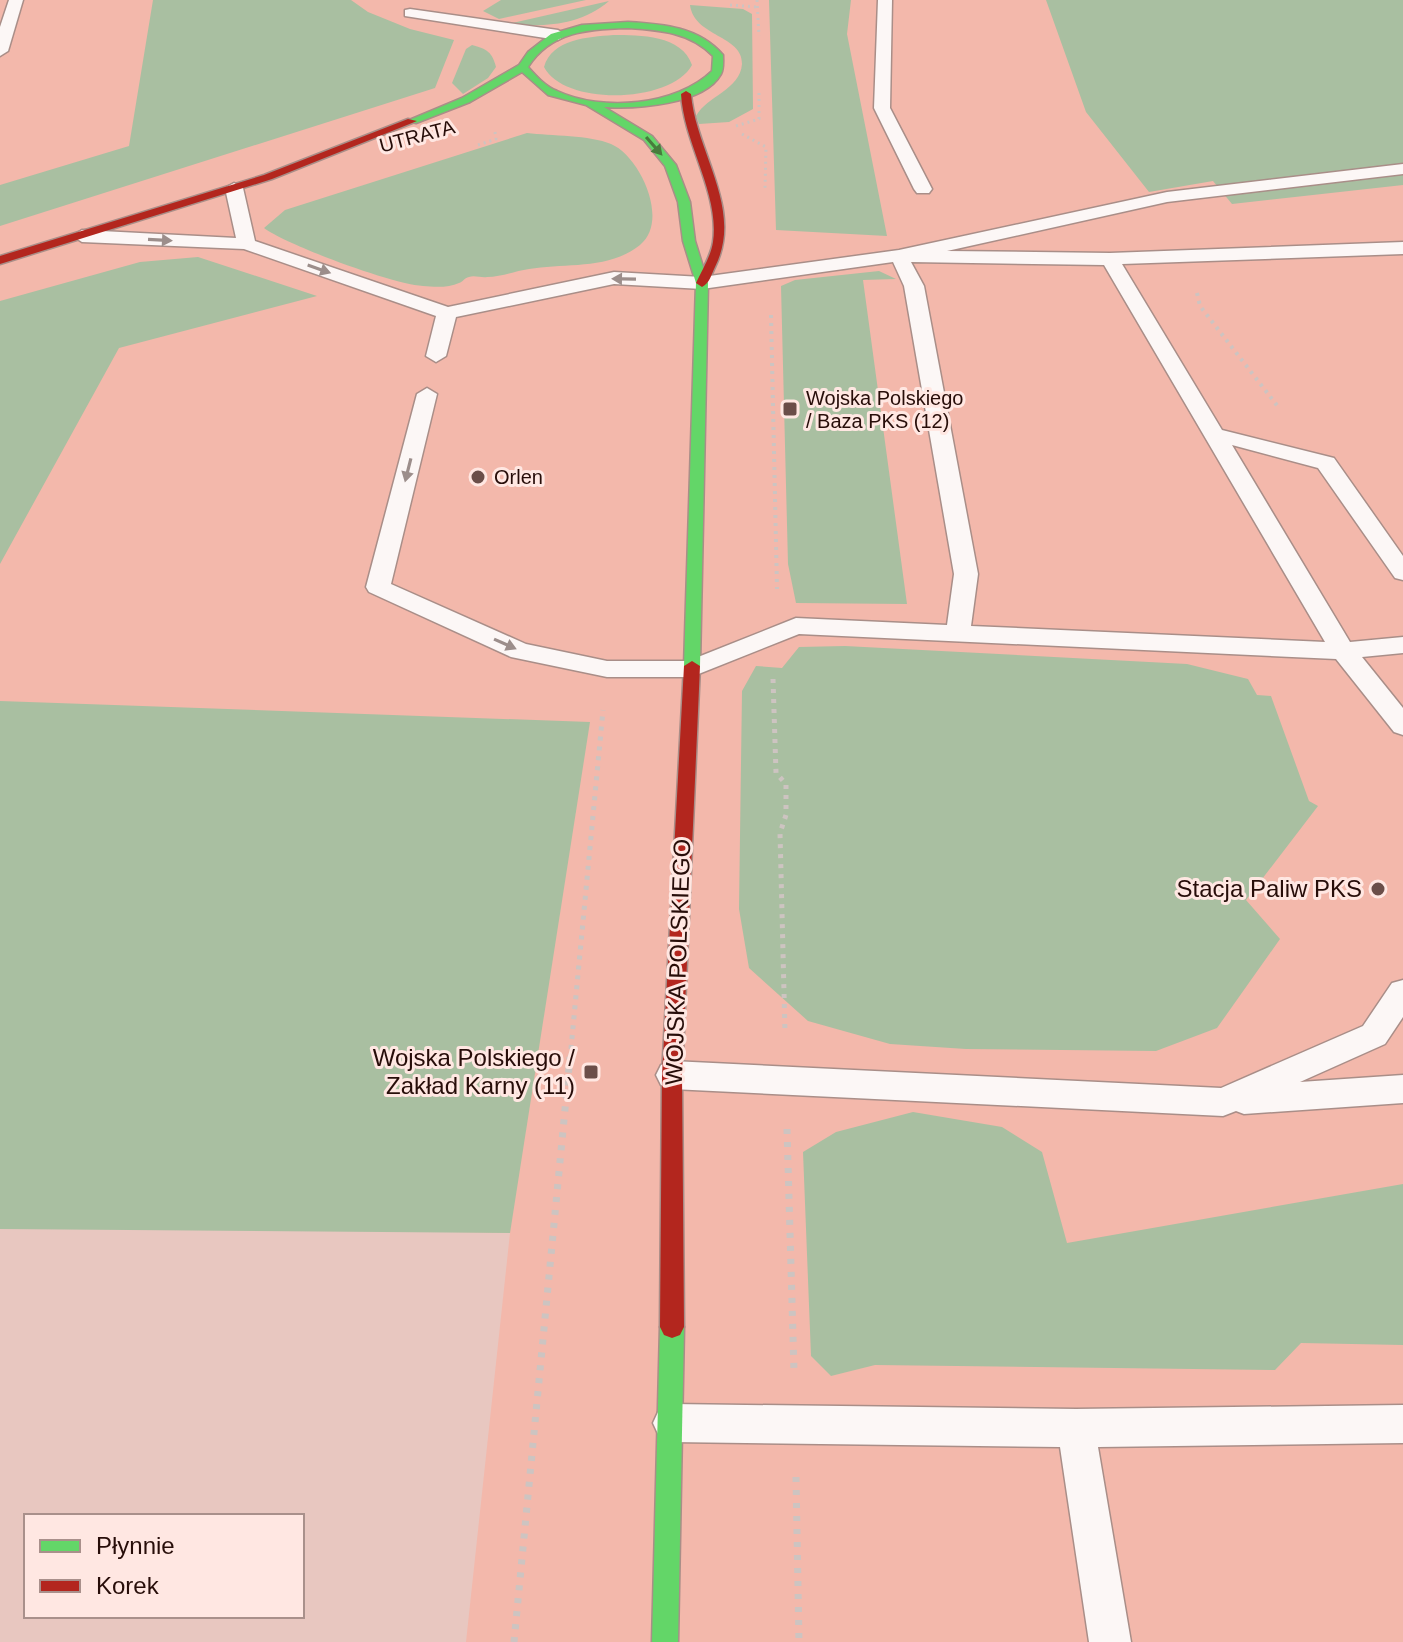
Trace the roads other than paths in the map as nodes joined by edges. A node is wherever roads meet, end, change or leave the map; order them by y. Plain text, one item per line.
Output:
1 (16, 0) edge
2 (426, 0) edge
3 (885, 0) edge
4 (673, 9) dead end
5 (620, 10) dead end
6 (410, 13) junction
7 (602, 26) junction
8 (677, 30) junction
9 (558, 35) junction
10 (488, 41) dead end
11 (0, 51) edge
12 (522, 57) junction
13 (686, 94) junction
14 (566, 98) junction
15 (590, 103) junction
16 (541, 104) dead end
17 (443, 129) dead end
18 (1403, 169) edge
19 (268, 177) junction
20 (234, 188) junction
21 (923, 189) dead end
22 (82, 236) junction
23 (246, 244) junction
24 (1403, 248) edge
25 (899, 256) junction
26 (1110, 259) junction
27 (0, 260) edge
28 (702, 283) junction
29 (447, 313) junction
30 (436, 356) dead end
31 (427, 394) dead end
32 (1214, 434) junction
33 (1403, 573) edge
34 (958, 633) junction
35 (1403, 645) edge
36 (1343, 651) junction
37 (691, 669) junction
38 (1403, 726) edge
39 (1403, 992) edge
40 (672, 1075) junction
41 (1403, 1089) edge
42 (1223, 1102) junction
43 (672, 1423) junction
44 (1403, 1424) edge
45 (1076, 1428) junction
46 (665, 1642) edge
47 (1110, 1642) edge

1 - 11 lane
2 - 6 lane
3 - 21 lane
4 - 8 street
5 - 7 street
6 - 9 lane
6 - 10 lane
7 - 8 street
7 - 9 street
8 - 13 street
9 - 12 street, UTRATA
12 - 14 street
12 - 19 street, UTRATA
13 - 15 street
13 - 28 street, WOJSKA POLSKIEGO
14 - 15 street
14 - 16 street
15 -> 28 street, WOJSKA POLSKIEGO
17 - 19 street, UTRATA
18 - 25 lane
19 - 20 street, UTRATA
20 - 22 street, UTRATA
20 - 23 lane
22 -> 23 lane
22 - 27 street, UTRATA
23 -> 29 lane
24 - 26 lane
25 - 26 lane
25 - 28 lane
25 - 34 lane
26 - 32 lane
28 -> 29 lane
28 - 37 street, WOJSKA POLSKIEGO
29 - 30 lane
31 -> 37 lane
32 - 33 lane
32 - 36 lane
34 - 36 lane
34 - 37 lane
35 - 36 lane
36 - 38 lane
37 - 40 street, WOJSKA POLSKIEGO
39 - 42 lane
40 - 42 lane
40 - 43 street, WOJSKA POLSKIEGO
41 - 42 lane
43 - 45 lane
43 - 46 street, WOJSKA POLSKIEGO
44 - 45 lane
45 - 47 lane

